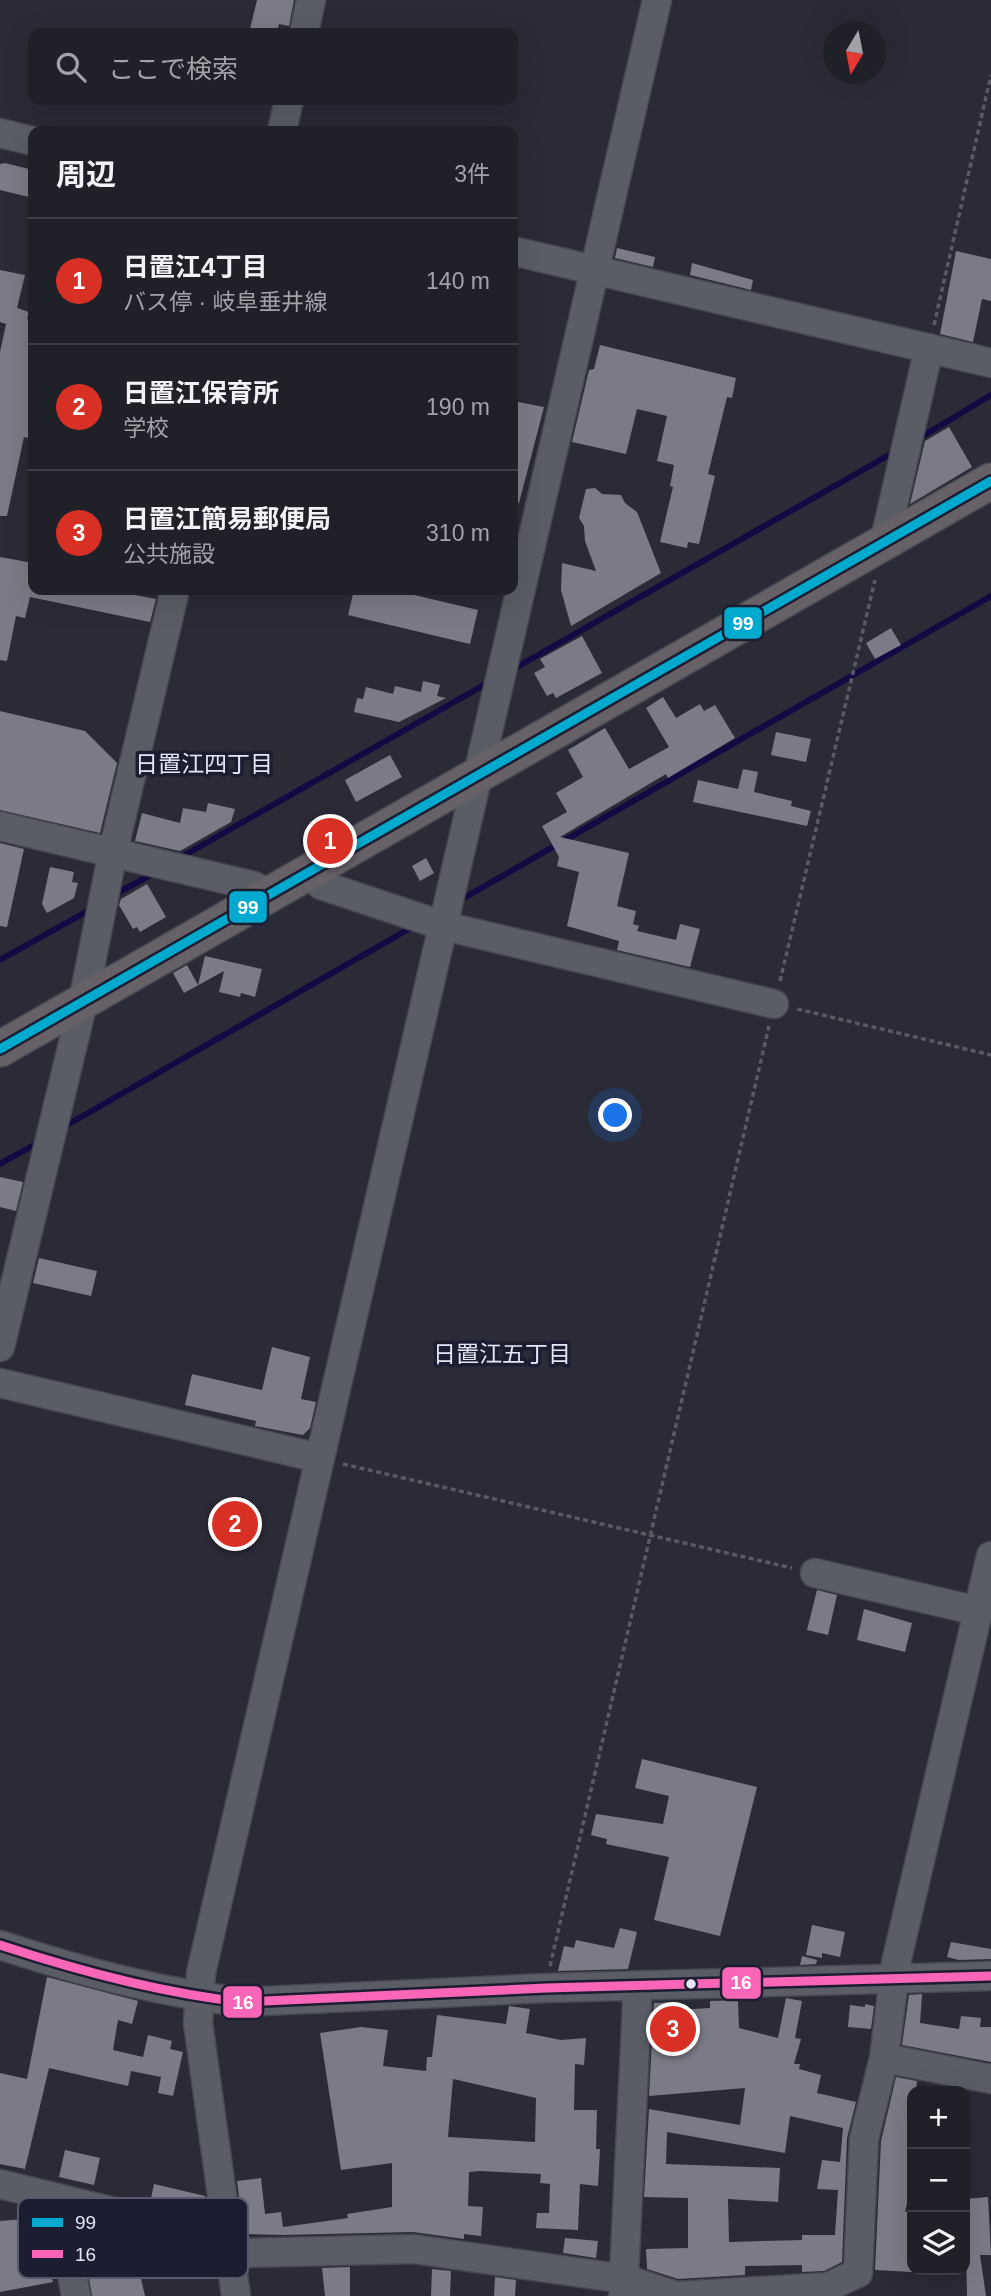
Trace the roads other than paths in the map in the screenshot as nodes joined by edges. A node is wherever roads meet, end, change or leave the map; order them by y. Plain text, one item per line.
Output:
1 (312, 0) edge
2 (657, 0) edge
3 (305, 28) edge
4 (288, 105) edge
5 (283, 126) edge
6 (0, 133) edge
7 (28, 140) edge
8 (518, 252) edge
9 (594, 270) junction
10 (929, 348) junction
11 (991, 363) edge
12 (991, 481) edge
13 (884, 544) junction
14 (518, 594) edge
15 (174, 595) edge
16 (518, 595) edge
17 (475, 778) junction
18 (0, 826) edge
19 (113, 852) junction
20 (307, 873) junction
21 (270, 894) junction
22 (444, 926) junction
23 (83, 1002) junction
24 (774, 1004) road end
25 (0, 1049) edge
26 (0, 1347) edge
27 (0, 1383) edge
28 (319, 1458) junction
29 (991, 1556) edge
30 (815, 1573) road end
31 (978, 1611) junction
32 (0, 1945) edge
33 (991, 1976) edge
34 (894, 1979) junction
35 (636, 1987) junction
36 (199, 1997) junction
37 (884, 2058) junction
38 (991, 2079) edge
39 (0, 2184) edge
40 (58, 2198) edge
41 (221, 2198) edge
42 (248, 2253) edge
43 (73, 2278) edge
44 (233, 2278) edge
45 (624, 2288) edge
46 (76, 2296) edge
47 (236, 2296) edge

1 - 3 street
2 - 9 street
4 - 5 street
6 - 7 street
8 - 9 street
9 - 10 street
9 - 14 street
10 - 11 street
10 - 13 street
12 - 13 main road
13 - 17 main road
15 - 19 street
16 - 17 street
17 - 20 main road
17 - 22 street
18 - 19 street
19 - 21 street
19 - 23 street
20 - 21 main road
20 - 22 street
21 - 23 main road
22 - 24 street
22 - 28 street
23 - 25 main road
23 - 26 street
27 - 28 street
28 - 36 street
29 - 31 street
30 - 31 street
31 - 34 street
32 - 36 street
33 - 34 street
34 - 35 street
34 - 37 street
35 - 36 street
35 - 45 street
36 - 41 street
37 - 38 street
37 - 45 street
39 - 40 street
42 - 45 street
43 - 46 street
44 - 47 street

